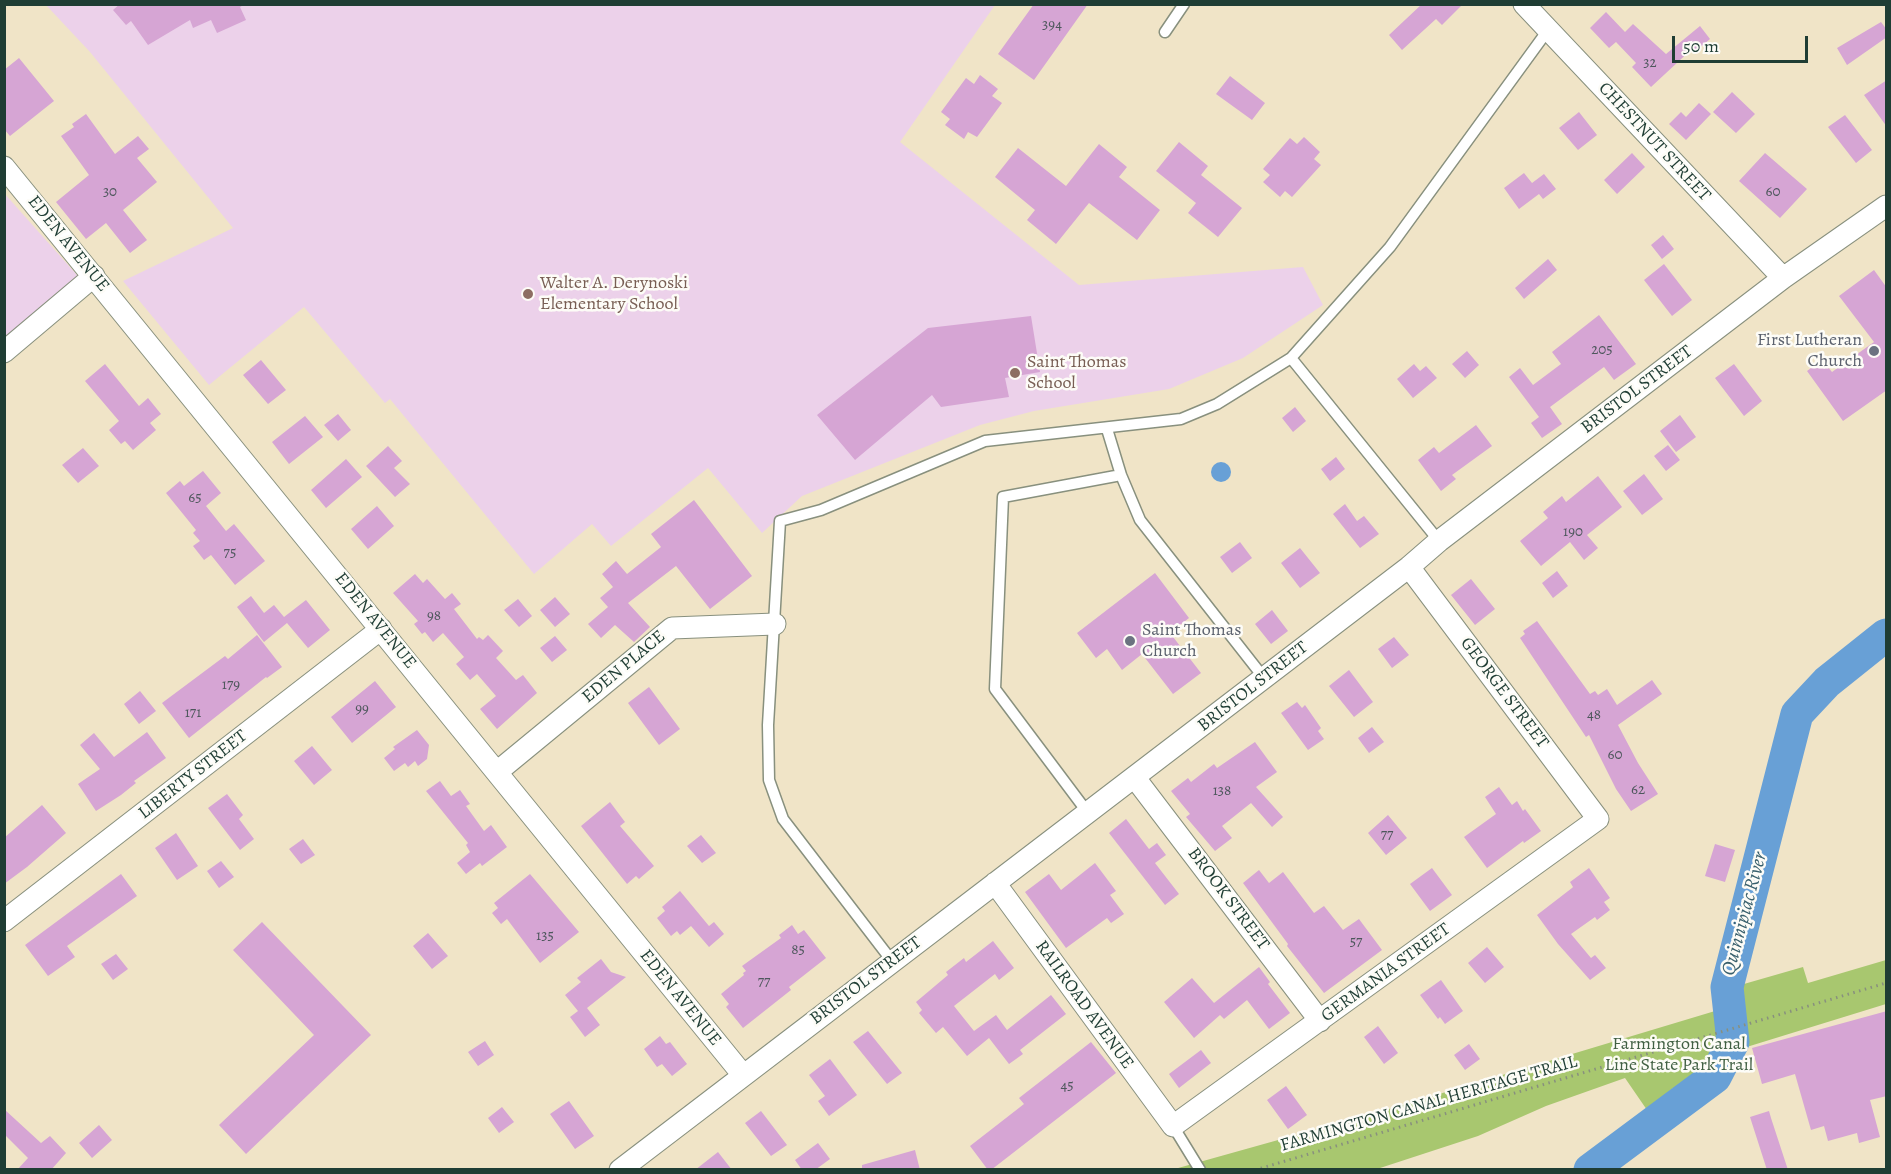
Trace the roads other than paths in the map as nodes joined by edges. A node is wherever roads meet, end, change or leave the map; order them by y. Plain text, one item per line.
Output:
1 (1184, 4) edge
2 (1524, 4) edge
3 (1548, 30) junction
4 (1165, 32) dead end
5 (4, 167) edge
6 (1887, 206) edge
7 (94, 276) junction
8 (1783, 278) junction
9 (4, 352) edge
10 (1291, 358) junction
11 (1107, 429) junction
12 (1121, 476) junction
13 (1439, 541) junction
14 (1409, 567) junction
15 (775, 624) junction
16 (381, 628) junction
17 (1264, 678) junction
18 (497, 772) junction
19 (1135, 778) junction
20 (1088, 813) junction
21 (1598, 819) joint
22 (995, 884) junction
23 (4, 921) edge
24 (892, 961) junction
25 (1320, 1021) junction
26 (743, 1075) junction
27 (1173, 1126) junction
28 (620, 1170) edge
29 (1200, 1170) edge

1 - 4 lane
2 - 3 street, CHESTNUT STREET
3 - 8 street, CHESTNUT STREET
3 - 10 lane
5 - 7 street, EDEN AVENUE
6 - 8 street, BRISTOL STREET
7 - 9 street
7 - 16 street, EDEN AVENUE
8 - 13 street, BRISTOL STREET
10 - 11 lane
10 - 13 lane
11 - 12 lane
11 - 15 lane
12 - 17 lane
12 - 20 lane
13 - 14 street, BRISTOL STREET
14 - 17 street, BRISTOL STREET
14 - 21 street, GEORGE STREET
15 - 18 street, EDEN PLACE
15 - 24 lane
16 - 18 street, EDEN AVENUE
16 - 23 street, LIBERTY STREET
17 - 19 street, BRISTOL STREET
18 - 26 street, EDEN AVENUE
19 - 20 street, BRISTOL STREET
19 - 25 street, BROOK STREET
20 - 22 street, BRISTOL STREET
21 - 25 street, GERMANIA STREET
22 - 24 street, BRISTOL STREET
22 - 27 street, RAILROAD AVENUE
24 - 26 street, BRISTOL STREET
25 - 27 street, GERMANIA STREET
26 - 28 street, BRISTOL STREET
27 - 29 lane

